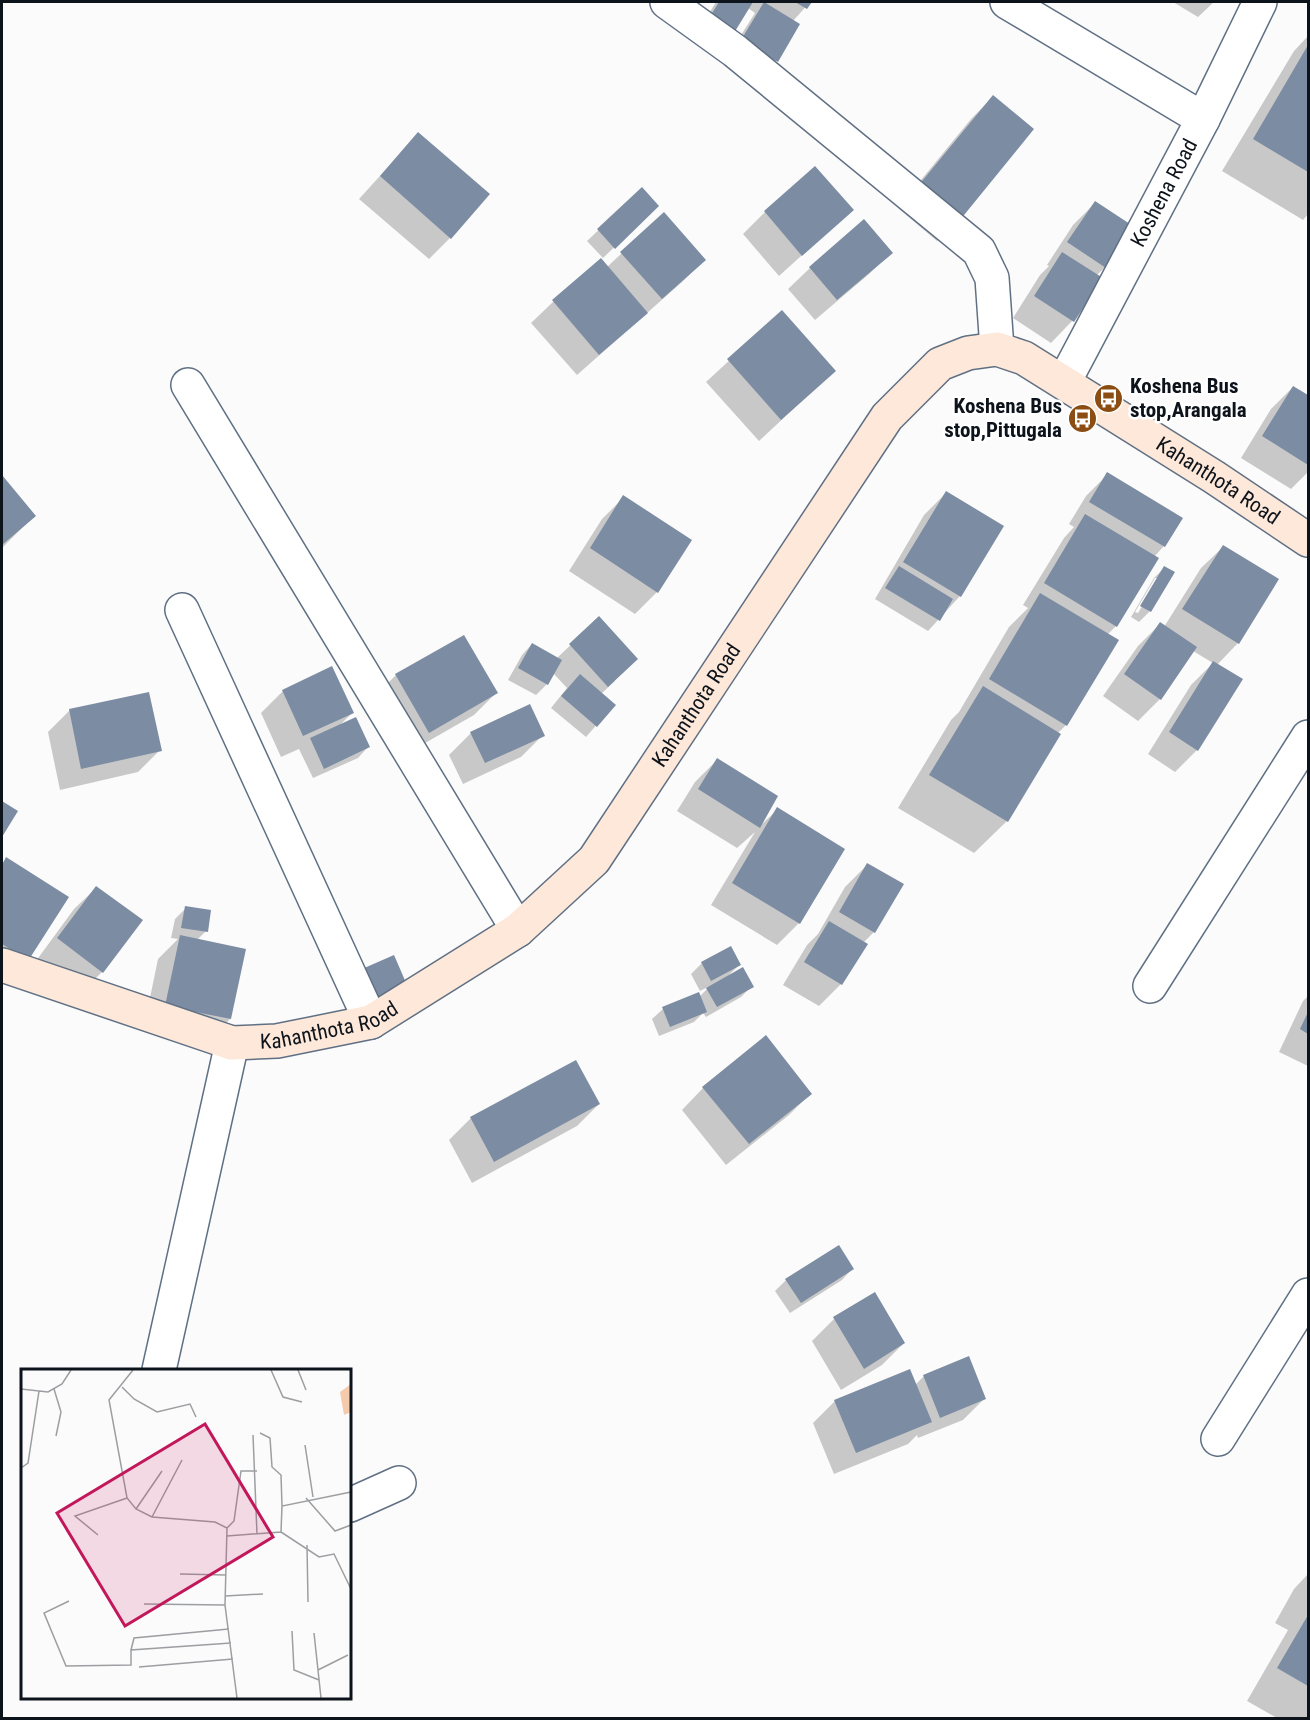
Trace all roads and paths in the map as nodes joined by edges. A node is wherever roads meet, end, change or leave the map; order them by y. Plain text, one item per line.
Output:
1 (667, 2) edge
2 (1007, 2) edge
3 (1260, 2) edge
4 (1203, 119) junction
5 (997, 349) junction
6 (1064, 382) junction
7 (188, 385) dead end
8 (1308, 540) edge
9 (182, 610) dead end
10 (1308, 737) edge
11 (518, 930) junction
12 (2, 965) edge
13 (1150, 986) dead end
14 (371, 1022) junction
15 (232, 1043) junction
16 (1308, 1295) edge
17 (159, 1369) edge
18 (1218, 1440) dead end
19 (399, 1483) dead end
20 (351, 1505) edge

1 - 5 street
2 - 4 street
3 - 4 street, Koshena Road
4 - 6 street, Koshena Road
5 - 6 main road, Kahanthota Road
5 - 11 main road, Kahanthota Road
6 - 8 main road, Kahanthota Road
7 - 11 street
9 - 14 street
10 - 13 street
11 - 14 main road, Kahanthota Road
12 - 15 main road, Kahanthota Road
14 - 15 main road, Kahanthota Road
15 - 17 street
16 - 18 street
19 - 20 street

